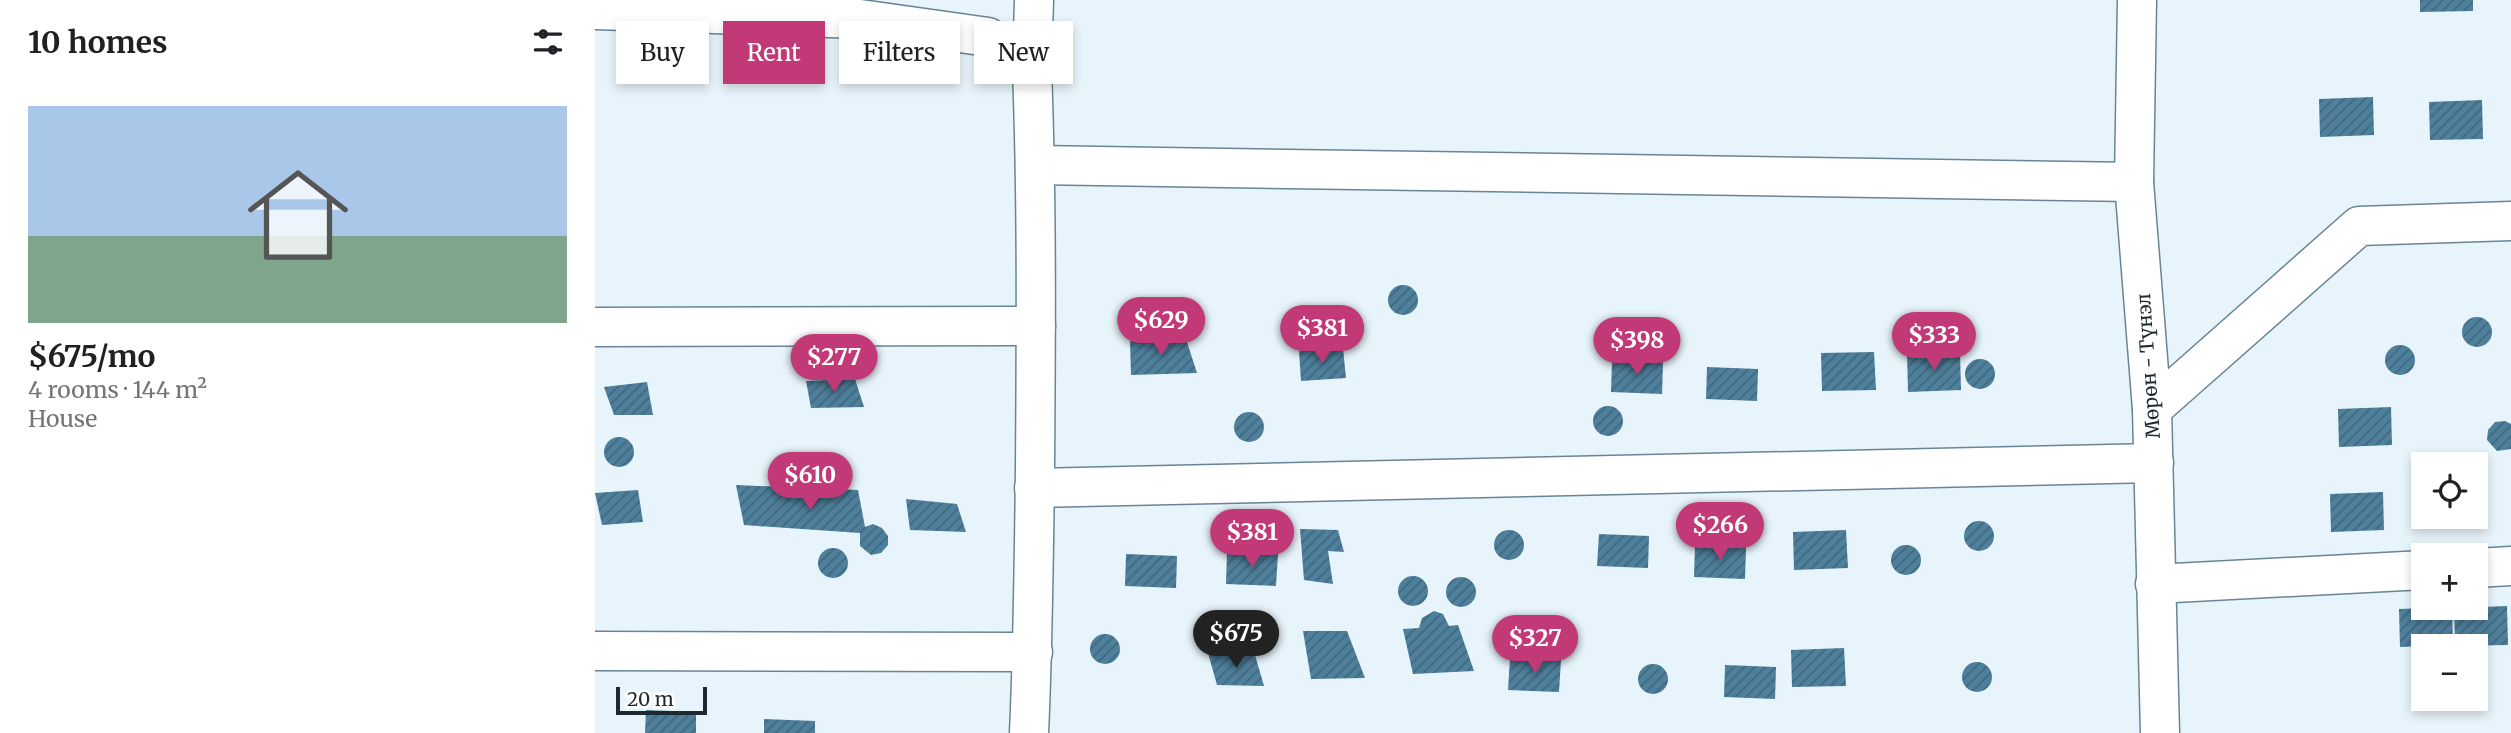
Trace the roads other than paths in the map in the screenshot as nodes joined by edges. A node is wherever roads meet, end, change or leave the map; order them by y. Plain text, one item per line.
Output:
1 (1034, 0) edge
2 (2137, 0) edge
3 (595, 10) edge
4 (1033, 21) edge
5 (974, 35) edge
6 (1032, 84) edge
7 (1035, 165) junction
8 (2134, 182) junction
9 (2511, 221) edge
10 (1036, 326) junction
11 (595, 327) edge
12 (2152, 409) junction
13 (2154, 463) junction
14 (1034, 488) junction
15 (2511, 566) edge
16 (2488, 567) edge
17 (2411, 571) edge
18 (2155, 584) junction
19 (595, 651) edge
20 (1033, 652) junction
21 (1029, 733) edge
22 (2160, 733) edge

1 - 4 street
2 - 8 street, Мөрөн - Түнэл
3 - 5 street
6 - 7 street
7 - 8 street
7 - 10 street
8 - 12 street, Мөрөн - Түнэл
9 - 12 street
10 - 11 street
10 - 14 street
12 - 13 street, Мөрөн - Түнэл
13 - 14 street
13 - 18 street, Мөрөн - Түнэл
14 - 20 street
15 - 16 street
17 - 18 street
18 - 22 street, Мөрөн - Түнэл
19 - 20 street
20 - 21 street

